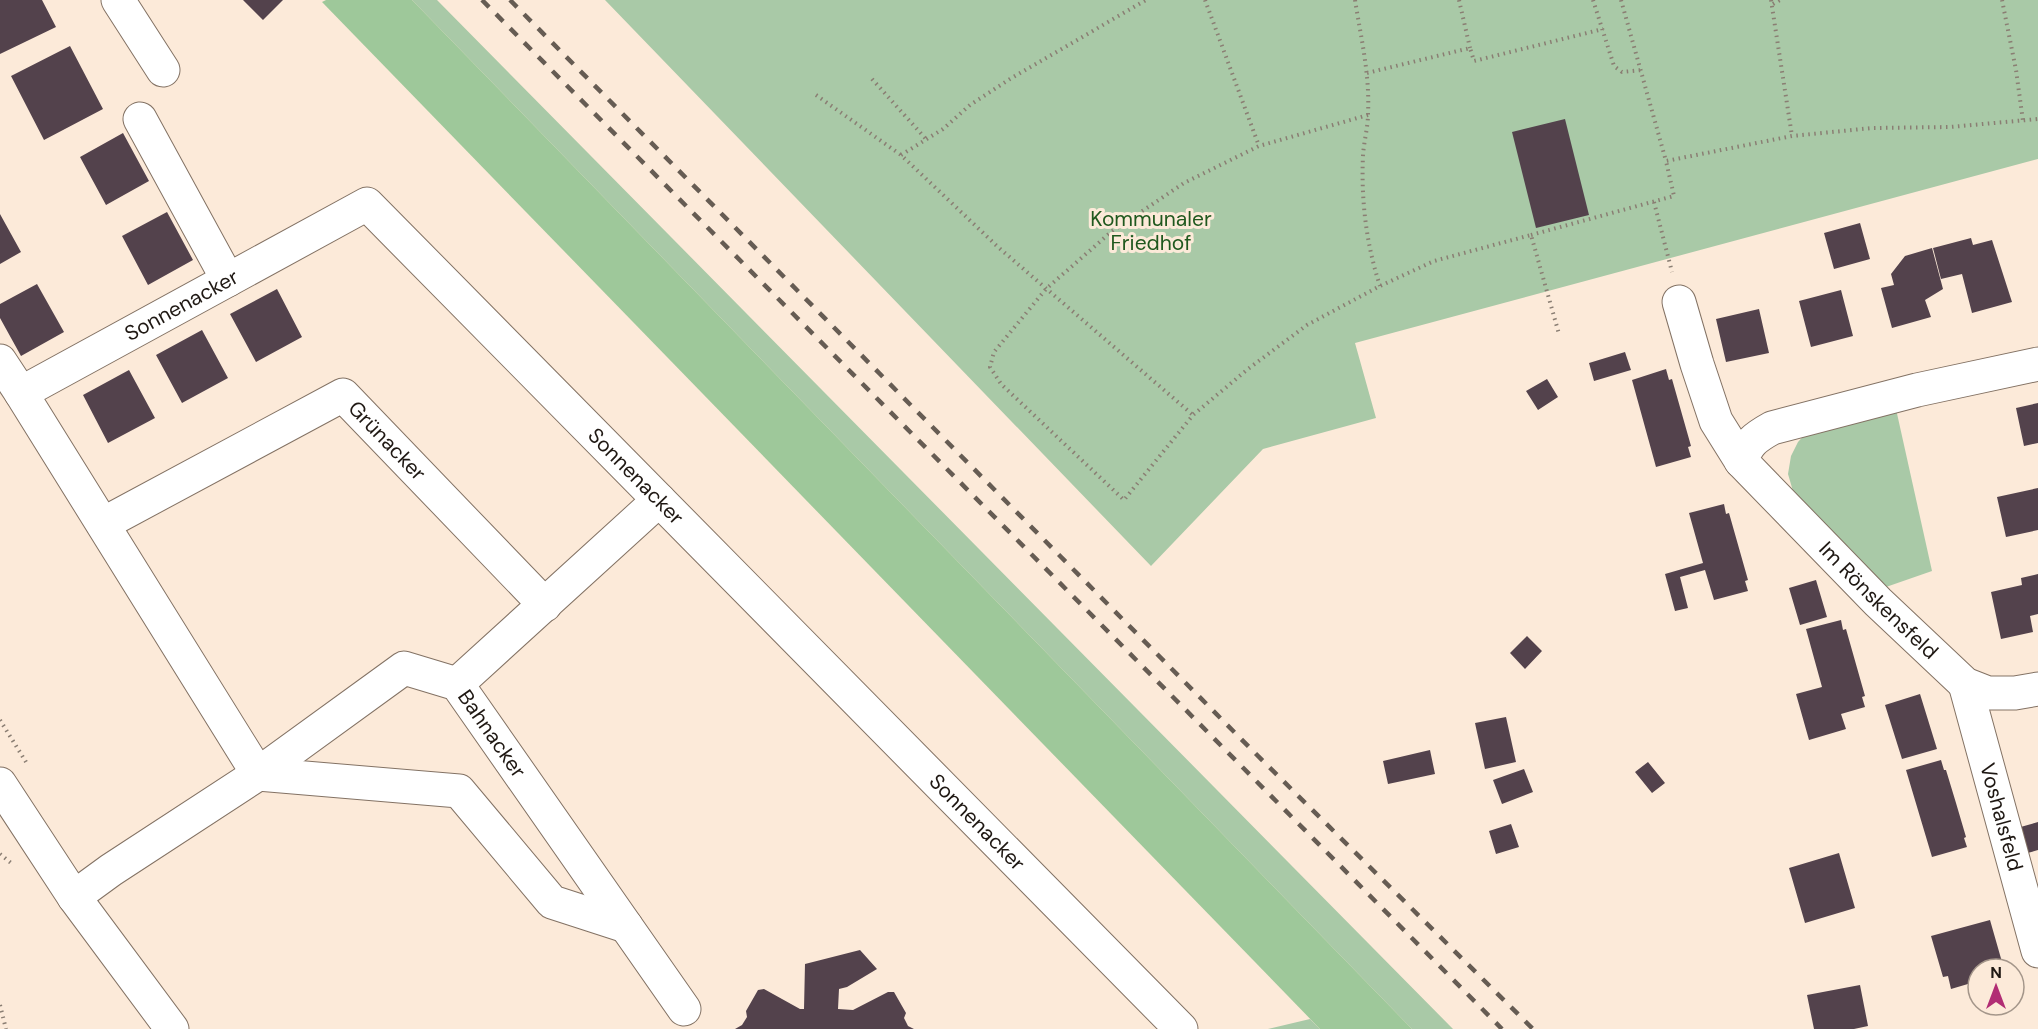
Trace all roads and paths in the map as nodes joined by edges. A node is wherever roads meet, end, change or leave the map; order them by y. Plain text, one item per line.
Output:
1 (118, 0) edge
2 (1146, 0) edge
3 (1205, 0) edge
4 (1355, 0) edge
5 (1459, 0) edge
6 (1593, 0) edge
7 (1621, 0) edge
8 (1780, 0) edge
9 (2001, 0) edge
10 (1772, 2) edge
11 (1603, 29) junction
12 (1470, 48) junction
13 (163, 70) dead end
14 (1642, 70) junction
15 (1367, 73) junction
16 (872, 79) dead end
17 (816, 95) dead end
18 (1368, 115) junction
19 (140, 119) dead end
20 (2038, 119) edge
21 (2023, 121) junction
22 (1792, 136) junction
23 (927, 139) junction
24 (1259, 146) junction
25 (901, 154) junction
26 (1666, 161) junction
27 (1654, 202) junction
28 (1532, 235) junction
29 (228, 280) junction
30 (1380, 286) junction
31 (1046, 289) junction
32 (1679, 302) joint
33 (1559, 334) dead end
34 (0, 361) edge
35 (2038, 364) edge
36 (21, 393) junction
37 (1193, 415) junction
38 (1741, 461) junction
39 (658, 500) junction
40 (103, 524) junction
41 (545, 604) junction
42 (457, 684) junction
43 (1965, 684) junction
44 (2038, 689) edge
45 (258, 774) junction
46 (0, 784) edge
47 (74, 897) junction
48 (626, 926) junction
49 (2038, 951) edge
50 (0, 1005) edge
51 (684, 1009) dead end
52 (6, 1029) edge
53 (172, 1029) edge
54 (1181, 1029) edge

1 - 13 street
2 - 23 path
3 - 24 path
4 - 15 path
5 - 12 path
6 - 11 path
7 - 14 path
8 - 10 path
9 - 21 path
10 - 22 path
11 - 12 path
11 - 14 path
12 - 15 path
14 - 26 path
15 - 18 path
16 - 23 path
17 - 25 path
18 - 24 path
18 - 30 path
19 - 29 street
20 - 21 path
21 - 22 path
22 - 26 path
23 - 25 path
24 - 31 path
25 - 31 path
26 - 27 path
27 - 28 path
27 - 32 path
28 - 30 path
28 - 33 path
29 - 36 street, Sonnenacker
29 - 39 street, Sonnenacker
30 - 37 path
31 - 37 path
31 - 37 path
32 - 38 street, Im Rönskensfeld
34 - 36 street
35 - 38 street
36 - 40 street
38 - 43 street, Im Rönskensfeld
39 - 41 street
39 - 54 street, Sonnenacker
40 - 41 street, Grünacker
40 - 45 street
41 - 42 street
42 - 45 street, Bahnacker
42 - 48 street, Bahnacker
43 - 44 street, Im Rönskensfeld
43 - 49 street, Voshalsfeld
45 - 47 street, Bahnacker
45 - 48 street
46 - 47 street
47 - 53 street
48 - 51 street, Bahnacker
50 - 52 path

